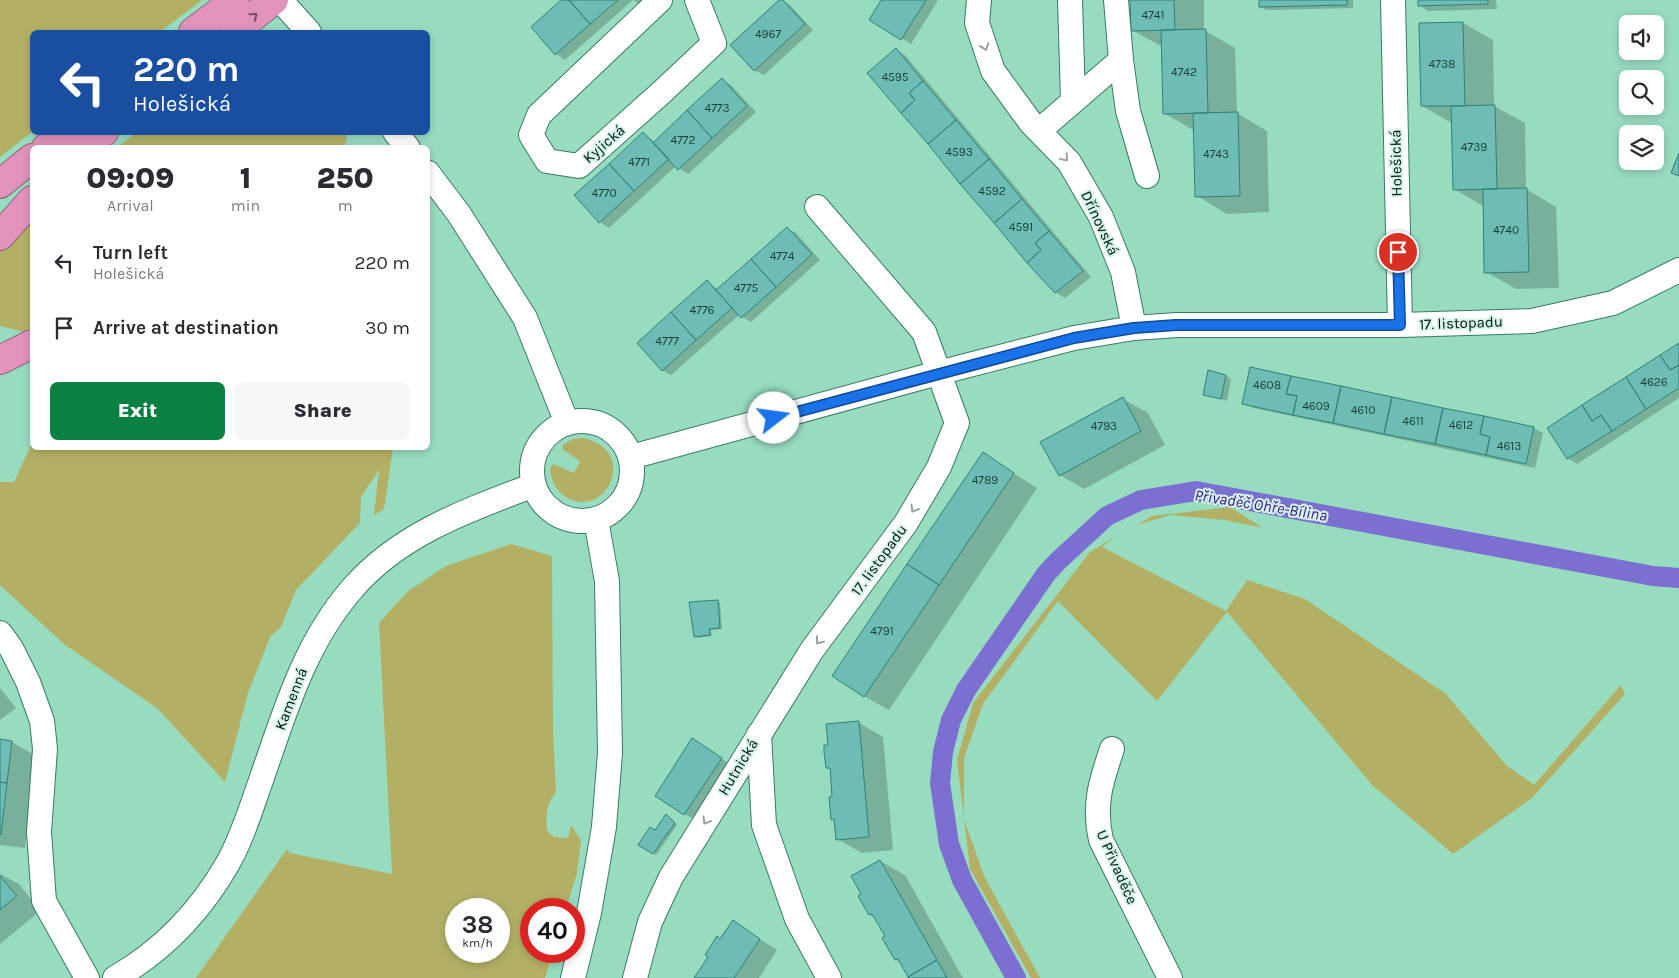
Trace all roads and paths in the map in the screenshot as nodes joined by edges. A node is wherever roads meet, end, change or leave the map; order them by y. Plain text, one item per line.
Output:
1 (235, 0) edge
2 (274, 0) edge
3 (280, 0) edge
4 (660, 0) edge
5 (697, 0) edge
6 (979, 0) edge
7 (1070, 0) edge
8 (1116, 0) edge
9 (1393, 0) edge
10 (213, 28) edge
11 (307, 30) edge
12 (1121, 60) junction
13 (1073, 101) junction
14 (1040, 130) junction
15 (61, 135) edge
16 (100, 135) edge
17 (397, 135) edge
18 (50, 145) edge
19 (89, 145) edge
20 (406, 145) edge
21 (16, 176) edge
22 (430, 176) edge
23 (1147, 176) dead end
24 (30, 202) edge
25 (817, 206) dead end
26 (0, 214) edge
27 (0, 236) edge
28 (1679, 270) edge
29 (1400, 325) junction
30 (1134, 328) junction
31 (938, 373) junction
32 (567, 423) junction
33 (631, 457) junction
34 (534, 485) junction
35 (596, 520) junction
36 (0, 634) edge
37 (758, 734) junction
38 (1112, 749) dead end
39 (87, 978) edge
40 (115, 978) edge
41 (573, 978) edge
42 (635, 978) edge
43 (829, 978) edge
44 (1170, 978) edge

1 - 10 highway
10 -> 2 highway
3 - 11 street
4 - 5 street, Kyjická
6 -> 14 street, Dřínovská
7 - 13 street
8 - 12 street
9 - 29 street, Holešická
12 - 13 street
12 - 23 street
13 - 14 street
14 -> 30 street, Dřínovská
15 - 18 highway
16 - 19 highway
17 - 20 street
21 - 26 highway
22 - 32 street
24 - 27 highway
25 - 31 street
28 - 29 street, 17. listopadu
29 - 30 street, 17. listopadu
30 - 31 street, 17. listopadu
31 - 33 street, 17. listopadu
31 -> 37 street, 17. listopadu
32 - 33 street
32 - 34 street
33 - 35 street
34 - 35 street
34 - 40 street, Kamenná
35 - 41 street
36 - 39 street
37 -> 42 street, Hutnická
37 - 43 street, Hutnická
38 - 44 street, U Přivaděče

